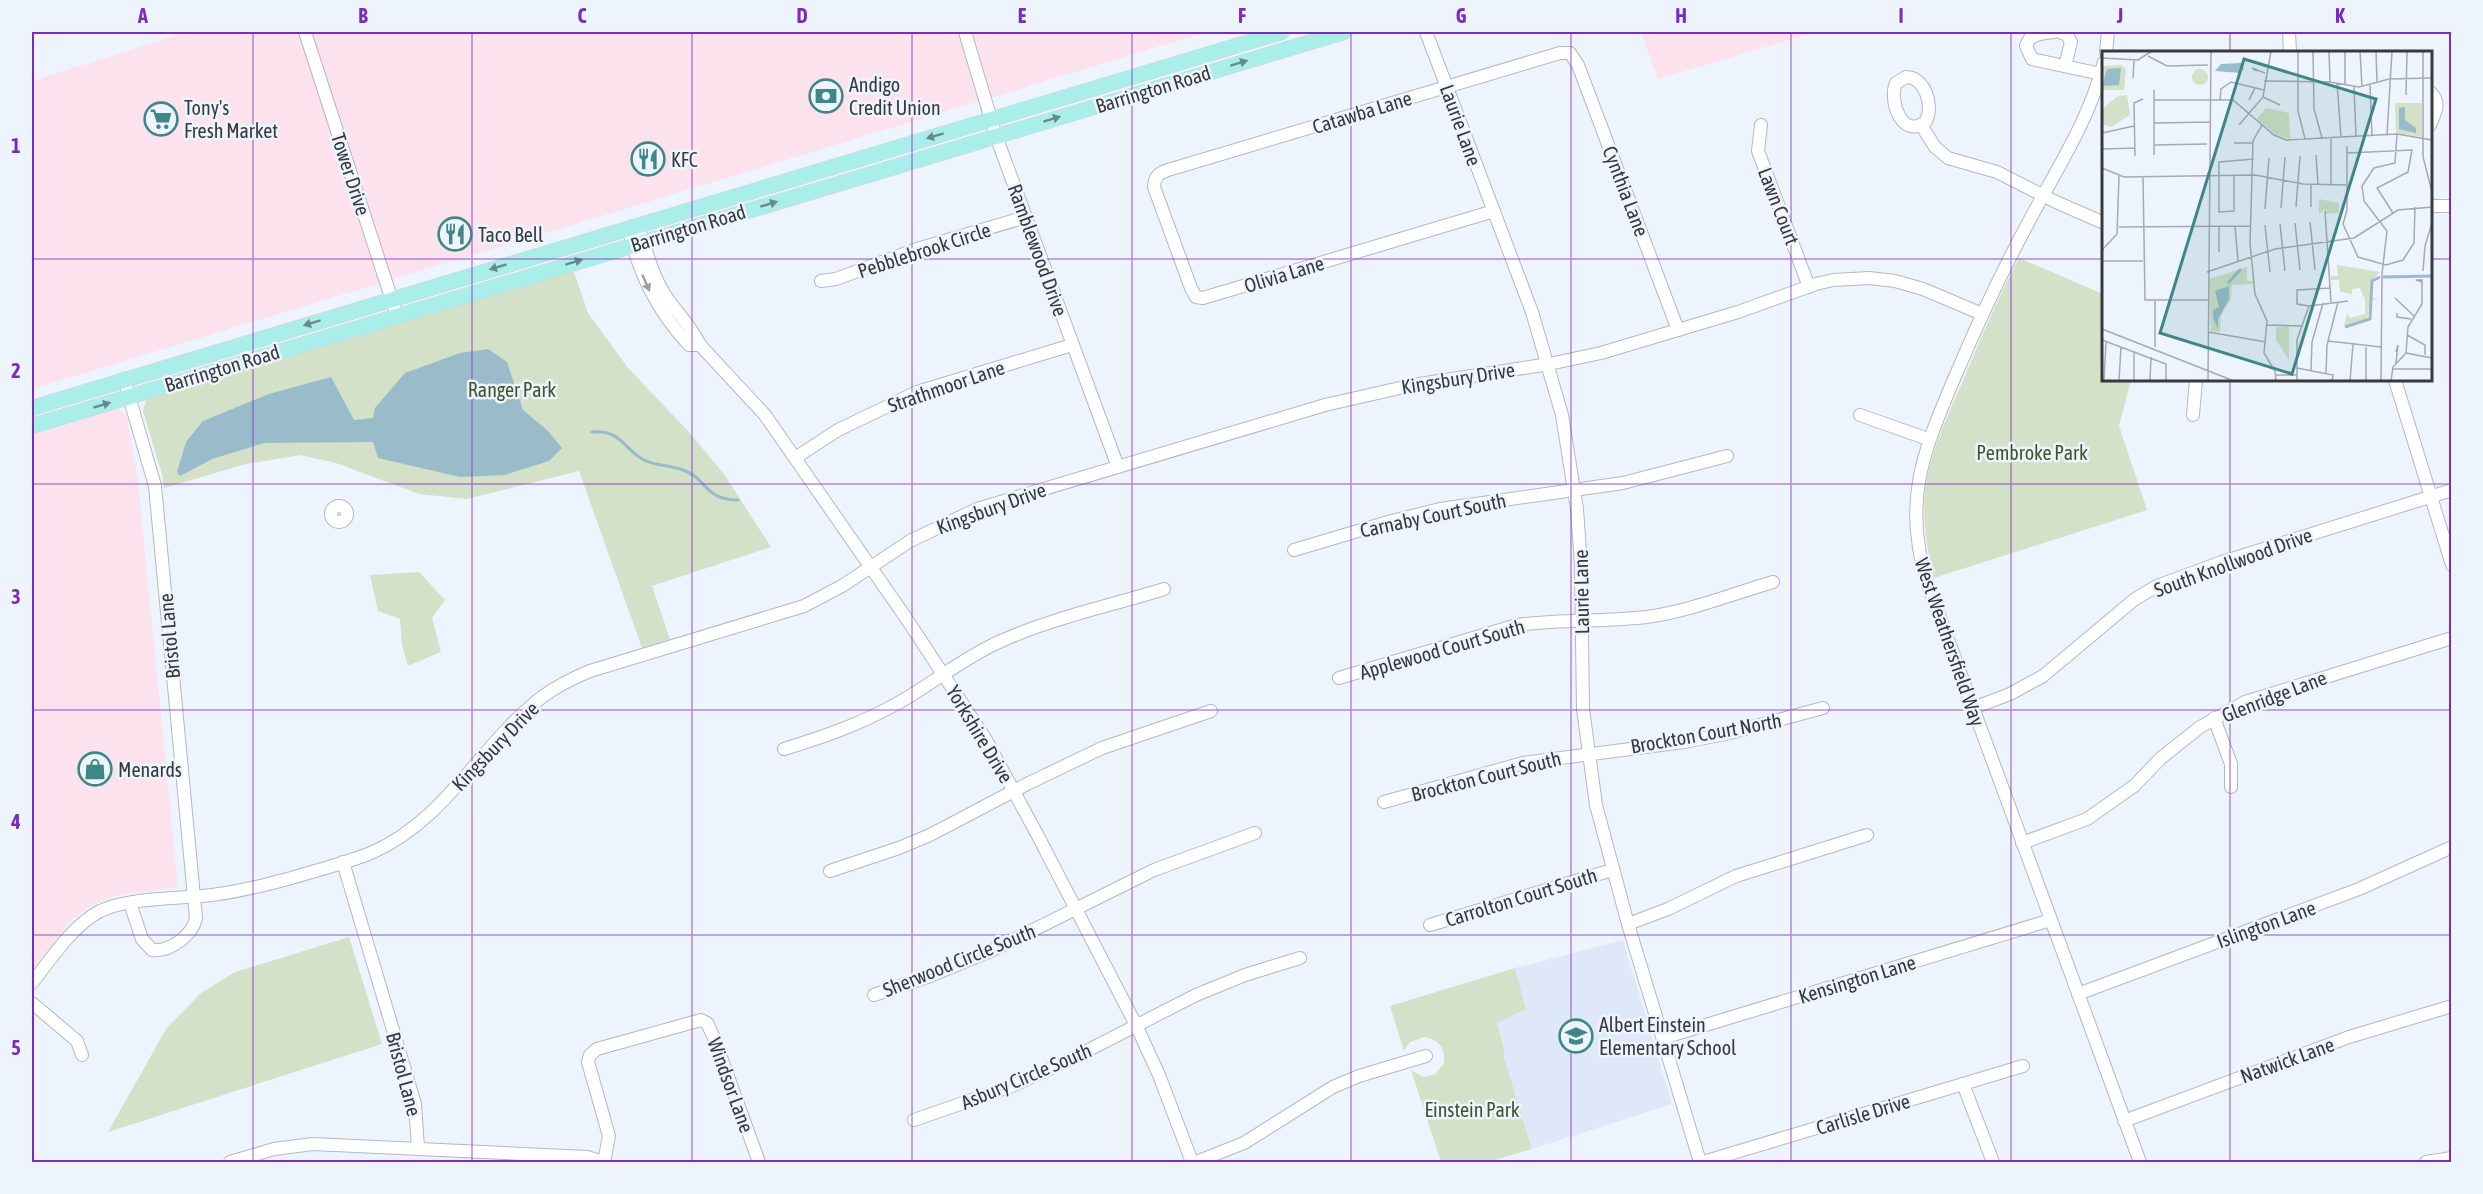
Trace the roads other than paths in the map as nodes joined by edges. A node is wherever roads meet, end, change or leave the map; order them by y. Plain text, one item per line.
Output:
1 (305, 32) edge
2 (964, 32) edge
3 (1282, 32) edge
4 (1344, 32) edge
5 (1426, 32) edge
6 (2054, 32) edge
7 (2060, 32) edge
8 (2108, 32) edge
9 (2289, 32) edge
10 (2106, 51) edge
11 (2290, 51) edge
12 (1570, 53) joint
13 (2065, 66) junction
14 (2102, 68) edge
15 (1447, 86) junction
16 (2432, 94) edge
17 (991, 119) junction
18 (2432, 120) edge
19 (1761, 125) dead end
20 (1922, 125) dead end
21 (996, 136) junction
22 (1156, 177) joint
23 (2043, 195) junction
24 (2432, 206) edge
25 (2451, 206) edge
26 (1494, 211) junction
27 (1026, 217) junction
28 (2102, 223) edge
29 (633, 226) junction
30 (638, 243) junction
31 (821, 280) dead end
32 (1809, 287) junction
33 (392, 299) junction
34 (1982, 314) junction
35 (397, 316) junction
36 (1678, 330) junction
37 (1072, 345) junction
38 (1549, 364) junction
39 (124, 379) junction
40 (2196, 381) edge
41 (2395, 381) edge
42 (130, 396) junction
43 (32, 408) edge
44 (1860, 415) dead end
45 (2193, 415) dead end
46 (32, 426) edge
47 (1928, 439) junction
48 (1727, 456) dead end
49 (795, 458) junction
50 (1118, 466) junction
51 (1575, 490) junction
52 (2451, 490) edge
53 (2430, 496) junction
54 (1294, 550) dead end
55 (2451, 565) edge
56 (870, 567) junction
57 (1773, 582) dead end
58 (1164, 589) dead end
59 (1582, 621) junction
60 (2451, 638) edge
61 (944, 675) junction
62 (1339, 678) dead end
63 (1823, 708) dead end
64 (1973, 708) junction
65 (1211, 711) dead end
66 (2214, 718) junction
67 (784, 749) dead end
68 (1588, 753) junction
69 (2231, 787) dead end
70 (1014, 791) junction
71 (1384, 802) dead end
72 (1255, 833) dead end
73 (1867, 835) dead end
74 (2022, 843) junction
75 (2451, 847) edge
76 (343, 862) junction
77 (1612, 870) junction
78 (830, 871) dead end
79 (194, 897) junction
80 (130, 903) junction
81 (1076, 909) junction
82 (2051, 920) junction
83 (1628, 924) junction
84 (1430, 925) dead end
85 (1300, 958) dead end
86 (32, 983) edge
87 (2078, 994) junction
88 (874, 995) dead end
89 (32, 1003) edge
90 (2451, 1006) edge
91 (1136, 1025) junction
92 (1663, 1038) junction
93 (82, 1055) dead end
94 (1426, 1056) dead end
95 (2023, 1066) dead end
96 (1963, 1084) junction
97 (914, 1120) dead end
98 (2124, 1120) junction
99 (418, 1148) junction
100 (2451, 1158) edge
101 (230, 1162) edge
102 (603, 1162) edge
103 (759, 1162) edge
104 (1194, 1162) edge
105 (1701, 1162) edge
106 (1993, 1162) edge
107 (2140, 1162) edge
108 (2426, 1162) edge

1 - 33 street, Tower Drive
2 - 17 street, Ramblewood Drive
3 - 17 main road, Barrington Road
21 -> 4 main road, Barrington Road
5 - 15 street, Laurie Lane
6 - 13 street
7 - 13 street
8 - 10 street
9 - 11 street
12 - 15 street, Catawba Lane
12 - 36 street, Cynthia Lane
13 - 14 street
14 - 23 street, West Weathersfield Way
15 - 22 street, Catawba Lane
15 - 26 street, Laurie Lane
16 - 18 street
17 - 21 street, Ramblewood Drive
17 -> 29 main road, Barrington Road
19 - 32 street, Lawn Court
20 - 23 street
21 - 27 street, Ramblewood Drive
30 -> 21 main road, Barrington Road
22 - 26 street, Olivia Lane
23 - 28 street
23 - 34 street, West Weathersfield Way
24 - 25 street
26 - 38 street, Laurie Lane
27 - 31 street, Pebblebrook Circle
27 - 37 street, Ramblewood Drive
29 - 30 street, Yorkshire Drive
29 -> 33 main road, Barrington Road
35 -> 30 main road, Barrington Road
30 - 49 street, Yorkshire Drive
32 - 34 street, Kingsbury Drive
32 - 36 street, Kingsbury Drive
33 - 35 street, Tower Drive
33 -> 39 main road, Barrington Road
34 - 47 street, West Weathersfield Way
35 - 42 main road, Barrington Road
36 - 38 street, Kingsbury Drive
37 - 49 street, Strathmoor Lane
37 - 50 street, Ramblewood Drive
38 - 50 street, Kingsbury Drive
38 - 51 street, Laurie Lane
39 - 42 street, Bristol Lane
39 - 43 main road, Barrington Road
40 - 45 street
41 - 53 street
46 -> 42 main road, Barrington Road
42 - 79 street, Bristol Lane
44 - 47 street
47 - 64 street, West Weathersfield Way
48 - 51 street, Carnaby Court South
49 - 56 street, Yorkshire Drive
50 - 56 street, Kingsbury Drive
51 - 54 street, Carnaby Court South
51 - 59 street, Laurie Lane
52 - 53 street, South Knollwood Drive
53 - 55 street
53 - 64 street, South Knollwood Drive
56 - 61 street, Yorkshire Drive
56 - 76 street, Kingsbury Drive
57 - 59 street, Applewood Court South
58 - 61 street
59 - 62 street, Applewood Court South
59 - 68 street, Laurie Lane
60 - 66 street, Glenridge Lane
61 - 67 street
61 - 70 street, Yorkshire Drive
63 - 68 street, Brockton Court North
64 - 74 street, West Weathersfield Way
65 - 70 street
66 - 69 street
66 - 74 street, Glenridge Lane
68 - 71 street, Brockton Court South
68 - 77 street, Laurie Lane
70 - 78 street
70 - 81 street, Yorkshire Drive
72 - 81 street, Sherwood Circle South
73 - 83 street
74 - 82 street, West Weathersfield Way
75 - 87 street, Islington Lane
76 - 79 street, Kingsbury Drive
76 - 99 street, Bristol Lane
77 - 83 street, Laurie Lane
77 - 84 street, Carrolton Court South
79 - 80 street, Kingsbury Drive
79 - 80 street, Bristol Lane
80 - 86 street, Kingsbury Drive
81 - 88 street, Sherwood Circle South
81 - 91 street, Yorkshire Drive
82 - 87 street, West Weathersfield Way
82 - 92 street, Kensington Lane
83 - 92 street, Laurie Lane
85 - 91 street, Asbury Circle South
87 - 98 street, West Weathersfield Way
89 - 93 street
90 - 98 street, Natwick Lane
91 - 97 street, Asbury Circle South
91 - 104 street, Yorkshire Drive
92 - 105 street, Laurie Lane
94 - 104 street
95 - 96 street, Carlisle Drive
96 - 105 street, Carlisle Drive
96 - 106 street
98 - 107 street, West Weathersfield Way
99 - 101 street
99 - 102 street
100 - 108 street
102 - 103 street, Windsor Lane

